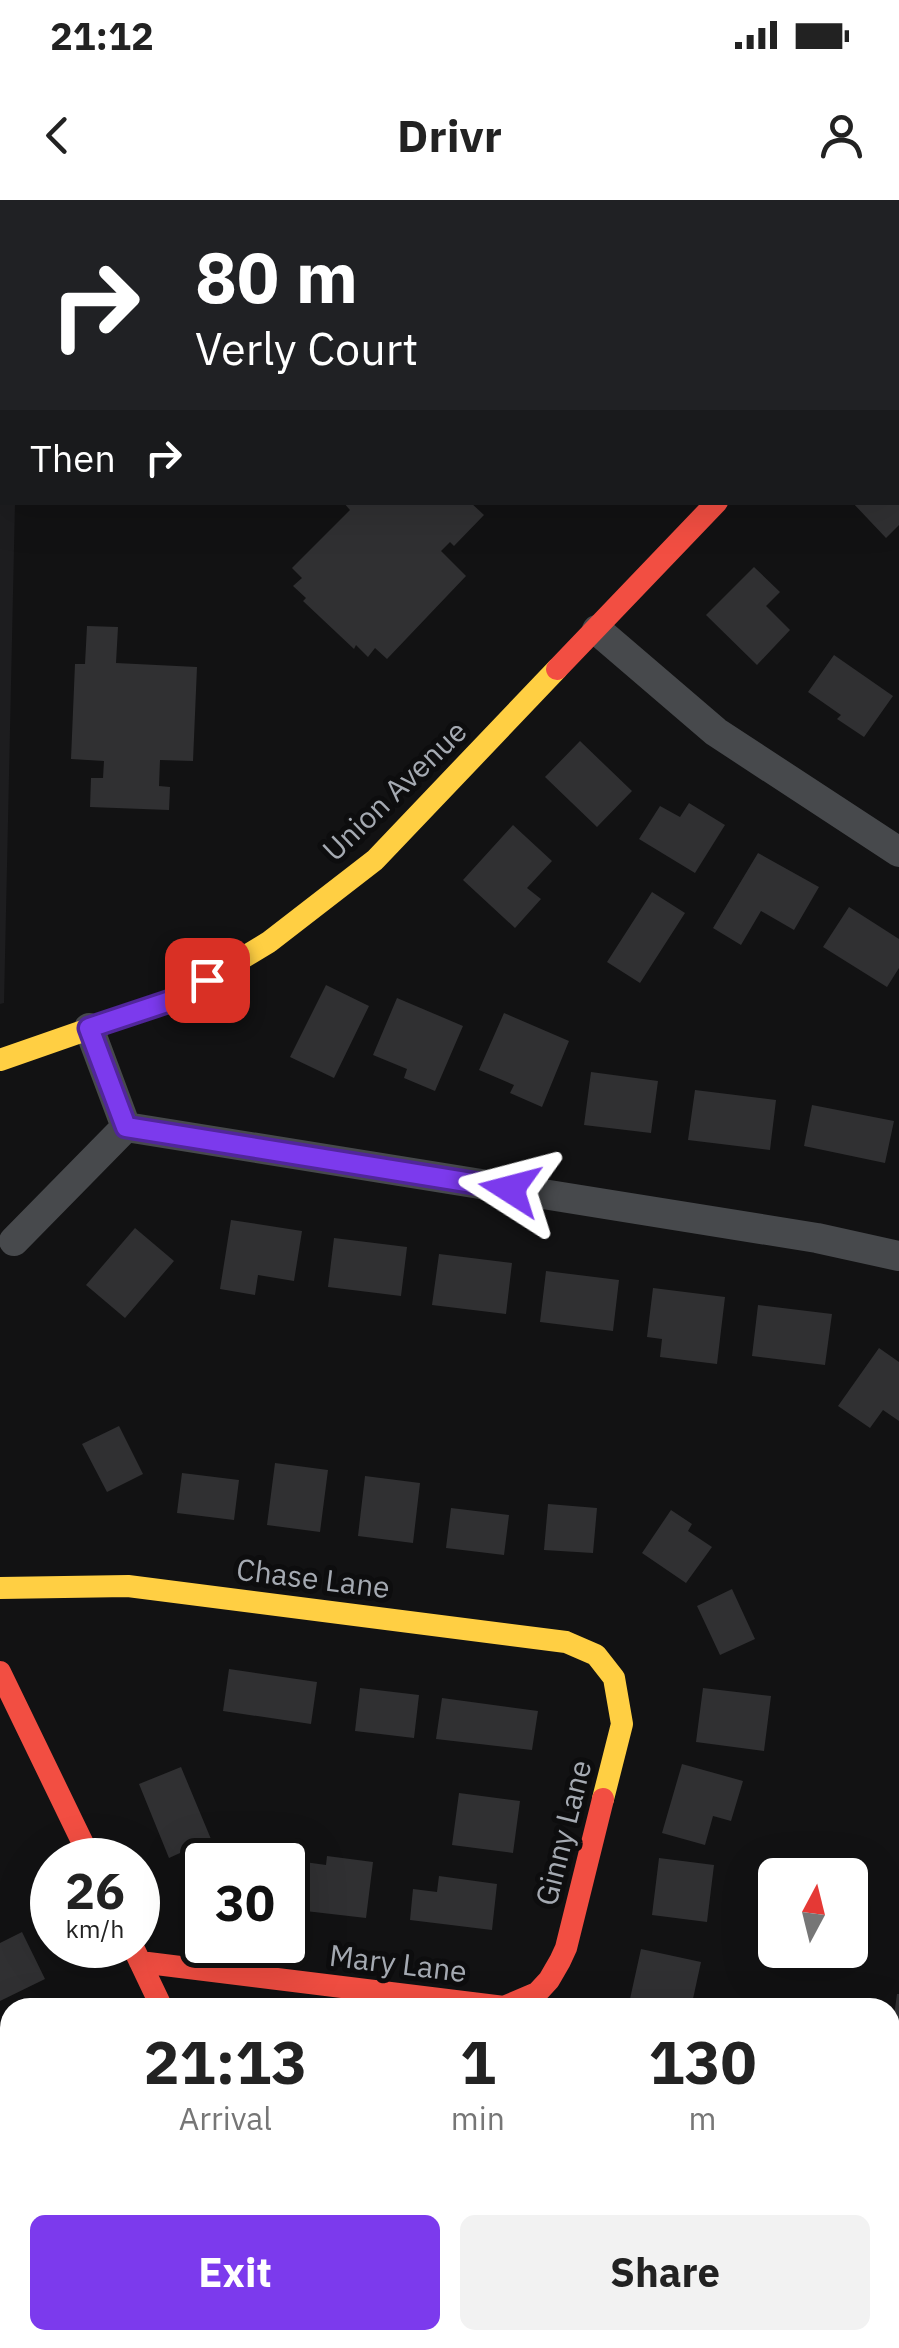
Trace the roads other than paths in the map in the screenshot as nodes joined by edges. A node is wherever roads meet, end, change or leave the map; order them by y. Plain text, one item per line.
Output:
1 (715, 505) edge
2 (597, 630) junction
3 (899, 852) edge
4 (89, 1028) junction
5 (0, 1060) edge
6 (126, 1127) junction
7 (14, 1241) dead end
8 (899, 1256) edge
9 (0, 1588) edge
10 (608, 1670) joint
11 (0, 1672) edge
12 (80, 1838) edge
13 (160, 1957) edge
14 (143, 1968) edge
15 (157, 1998) edge
16 (442, 1998) edge
17 (531, 1998) edge

1 - 2 street, Union Avenue
2 - 3 street
2 - 4 street, Union Avenue
4 - 5 street, Union Avenue
4 - 6 street
6 - 7 street
6 - 8 street
9 - 10 street, Chase Lane
10 - 17 street, Ginny Lane
11 - 12 street
13 - 16 street, Mary Lane
14 - 15 street

